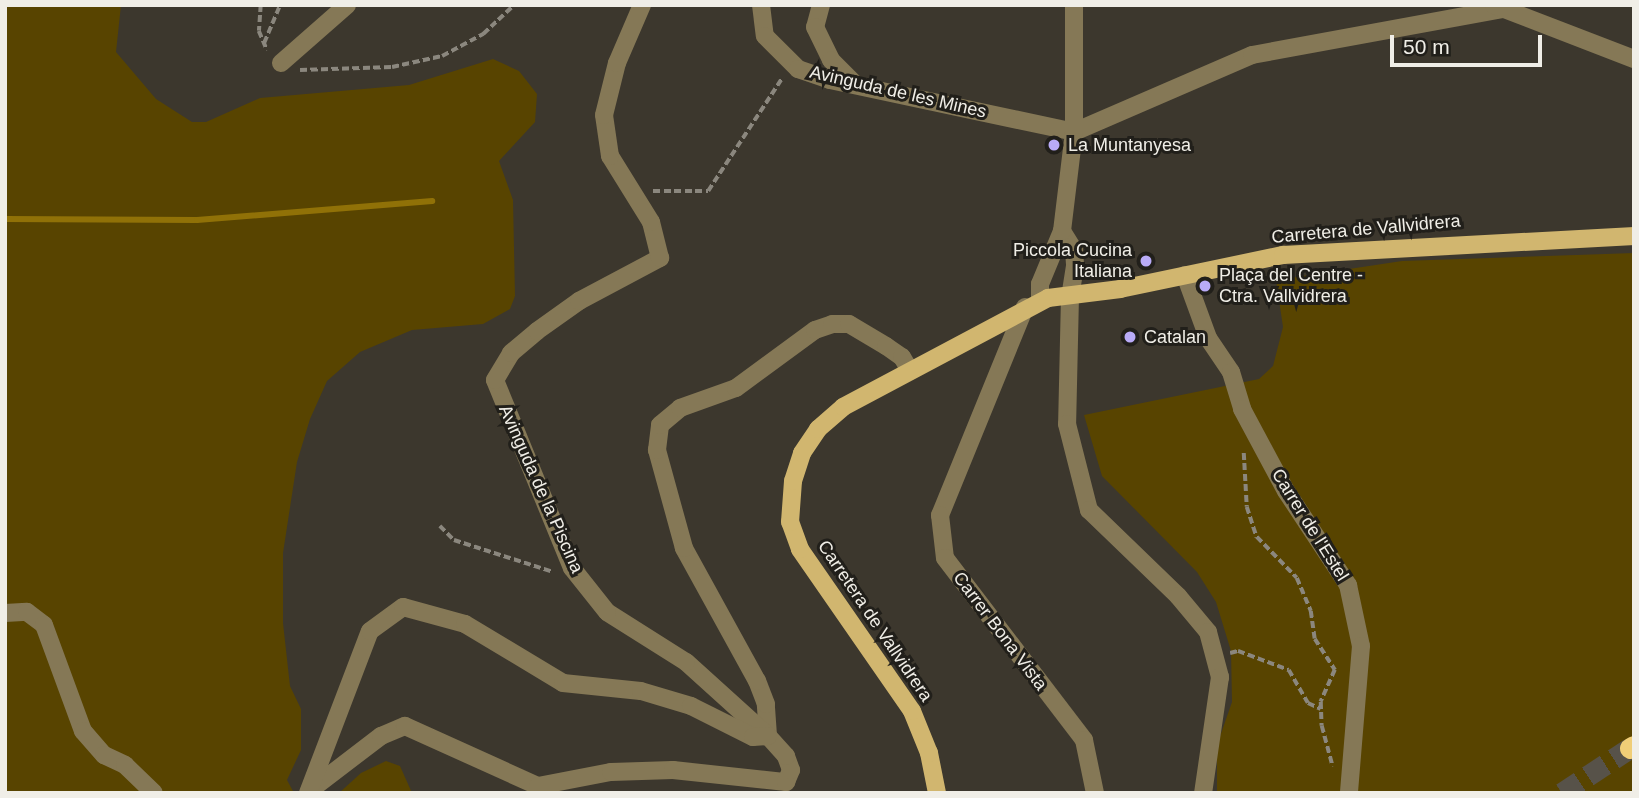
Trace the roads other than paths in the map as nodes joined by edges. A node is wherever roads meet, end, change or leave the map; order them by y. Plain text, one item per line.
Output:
1 (346, 5) edge
2 (642, 5) edge
3 (761, 5) edge
4 (821, 5) edge
5 (1074, 5) edge
6 (1498, 7) edge
7 (1634, 60) edge
8 (281, 63) road end
9 (855, 84) junction
10 (1074, 132) junction
11 (1062, 232) junction
12 (1634, 236) edge
13 (1185, 275) junction
14 (1070, 296) junction
15 (1032, 304) junction
16 (910, 371) junction
17 (5, 613) edge
18 (768, 736) junction
19 (1349, 789) edge
20 (309, 792) edge
21 (154, 793) edge
22 (937, 793) edge
23 (1095, 793) edge
24 (1203, 793) edge

1 - 8 street
2 - 18 street, Avinguda de la Piscina
3 - 9 street, Avinguda de les Mines
4 - 9 street
5 - 10 street
6 - 7 street
6 - 10 street
9 - 10 street, Avinguda de les Mines
10 - 11 street
11 - 14 street
11 - 15 street, Carrer Bona Vista
12 - 13 main road, Carretera de Vallvidrera
13 - 14 main road, Carretera de Vallvidrera
13 - 19 street, Carrer de l'Estel
14 - 15 main road, Carretera de Vallvidrera
14 - 24 street
15 - 16 main road, Carretera de Vallvidrera
15 - 23 street, Carrer Bona Vista
16 - 18 street
16 - 22 main road, Carretera de Vallvidrera
17 - 21 street
18 - 20 street, Avinguda de la Piscina
18 - 20 street

